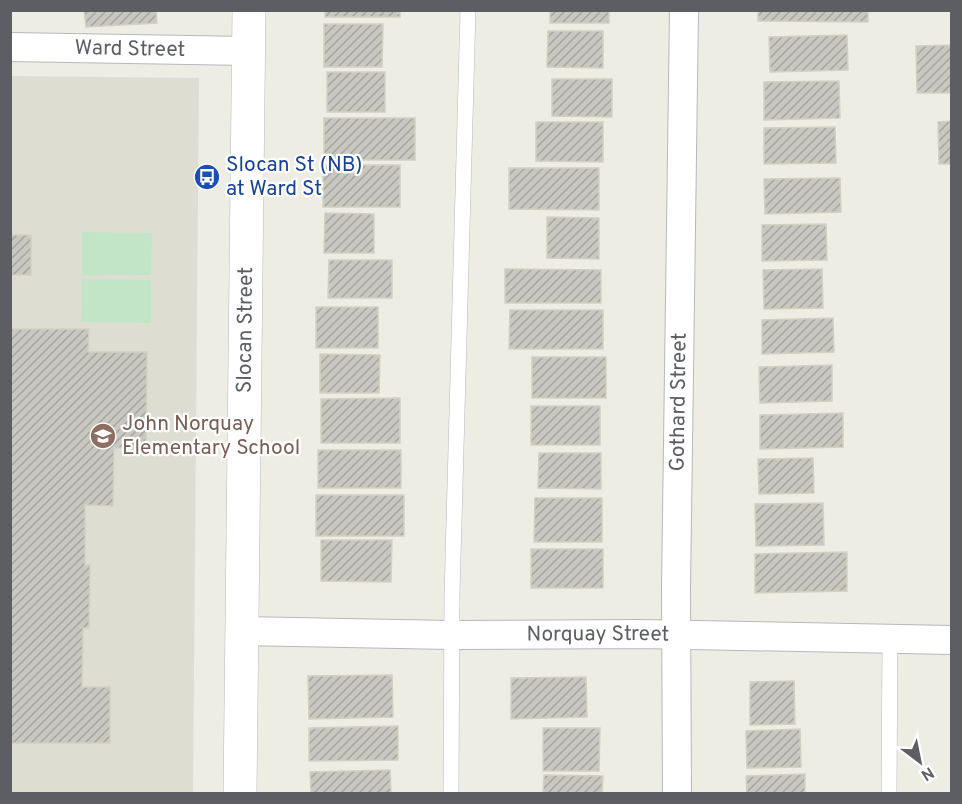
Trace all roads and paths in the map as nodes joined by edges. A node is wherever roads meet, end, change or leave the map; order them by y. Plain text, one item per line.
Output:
1 (249, 10) edge
2 (468, 10) edge
3 (684, 10) edge
4 (10, 46) edge
5 (248, 51) junction
6 (242, 631) junction
7 (676, 634) junction
8 (452, 635) junction
9 (890, 640) junction
10 (951, 640) edge
11 (240, 794) edge
12 (451, 794) edge
13 (677, 794) edge
14 (889, 794) edge

1 - 5 street, Slocan Street
2 - 8 lane
3 - 7 street, Gothard Street
4 - 5 street, Ward Street
5 - 6 street, Slocan Street
6 - 8 street, Norquay Street
6 - 11 street, Slocan Street
7 - 8 street, Norquay Street
7 - 9 street, Norquay Street
7 - 13 street, Gothard Street
8 - 12 lane
9 - 10 street, Norquay Street
9 - 14 lane

